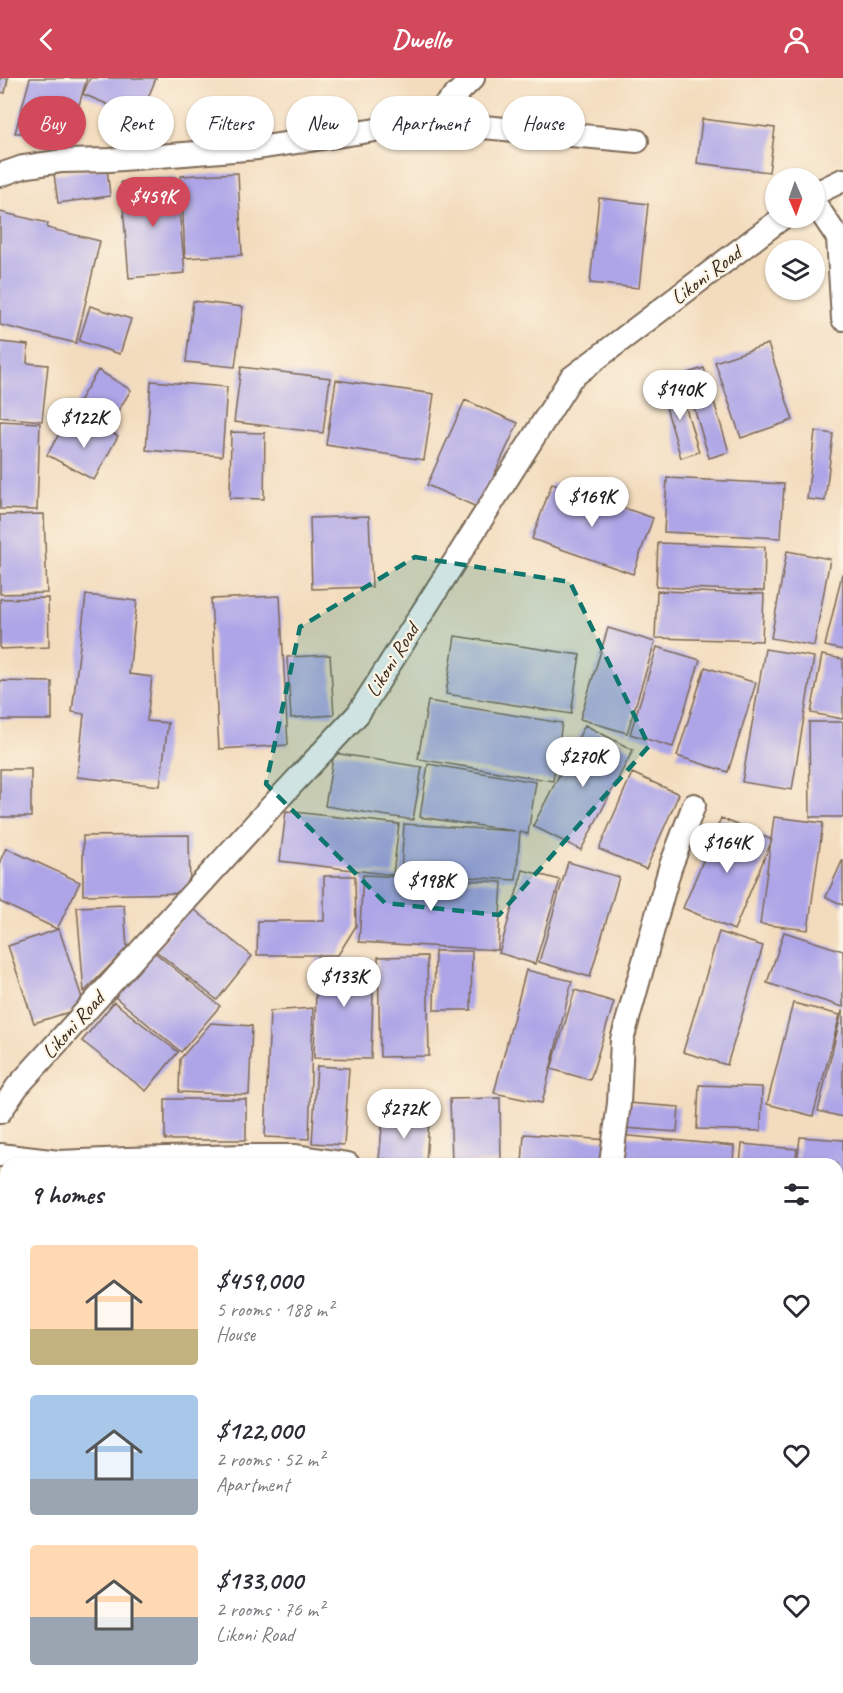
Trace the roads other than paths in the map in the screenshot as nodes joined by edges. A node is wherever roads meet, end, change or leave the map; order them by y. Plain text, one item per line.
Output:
1 (473, 78) edge
2 (455, 96) edge
3 (490, 128) edge
4 (370, 131) edge
5 (637, 141) dead end
6 (0, 175) edge
7 (843, 180) edge
8 (825, 189) edge
9 (825, 219) edge
10 (769, 228) edge
11 (843, 319) edge
12 (694, 805) dead end
13 (0, 1112) edge
14 (0, 1155) edge
15 (25, 1158) edge
16 (167, 1158) edge
17 (309, 1158) edge
18 (612, 1158) edge

1 - 2 street
3 - 5 street
4 - 6 street
7 - 8 street
9 - 11 street
10 - 13 street, Likoni Road
12 - 18 street
14 - 15 street
16 - 17 street

